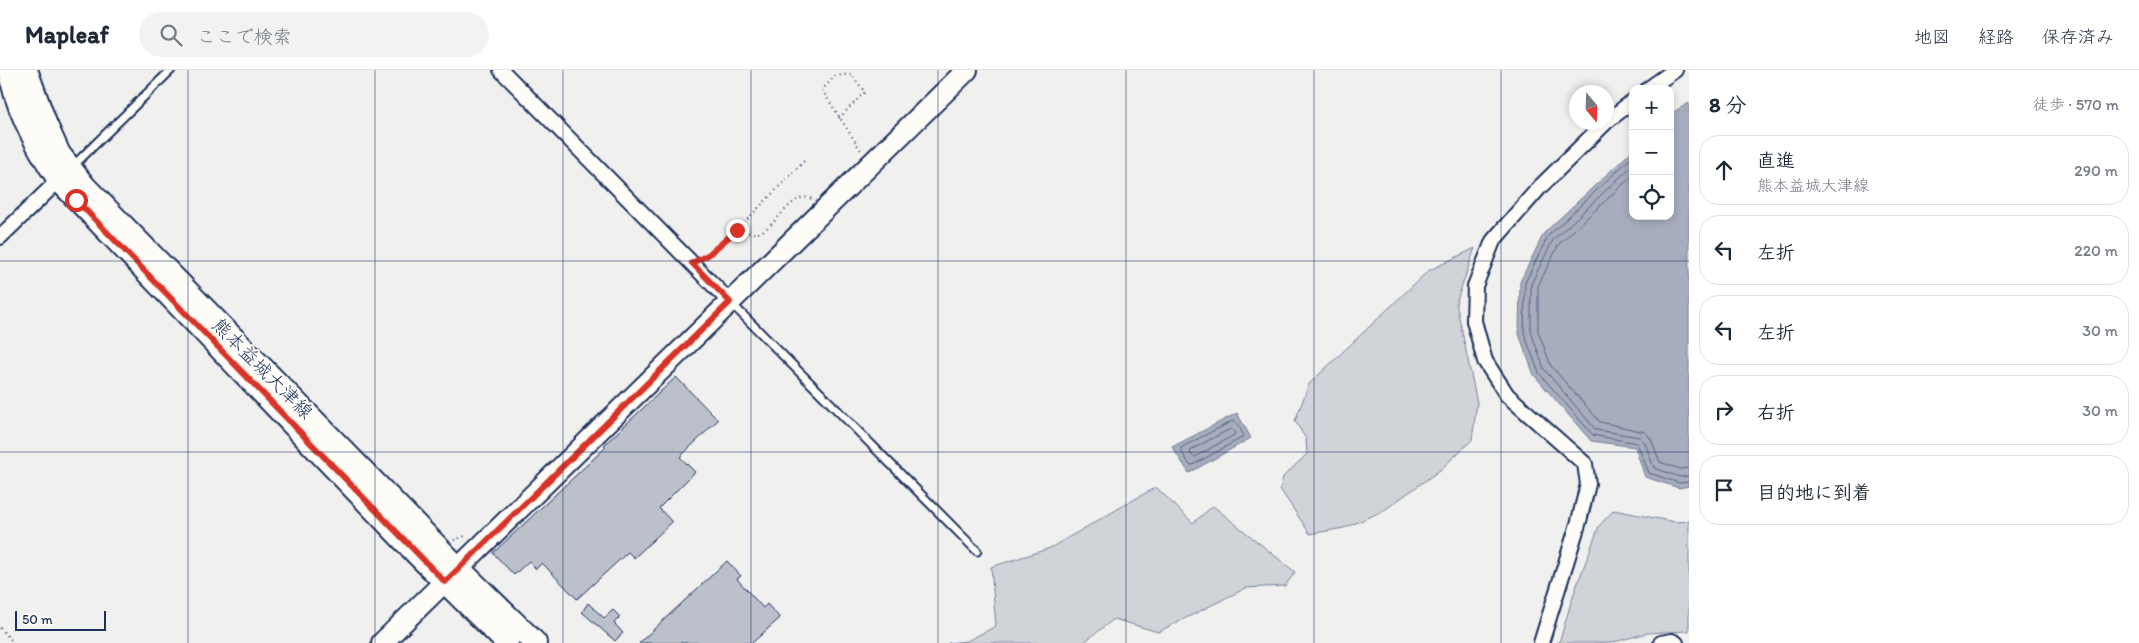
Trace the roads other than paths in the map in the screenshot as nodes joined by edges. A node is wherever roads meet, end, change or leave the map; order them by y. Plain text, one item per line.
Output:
1 (171, 70) edge
2 (501, 70) edge
3 (967, 70) edge
4 (1675, 70) edge
5 (12, 77) edge
6 (1654, 85) edge
7 (1629, 104) edge
8 (1614, 116) edge
9 (1598, 130) edge
10 (64, 174) junction
11 (0, 238) edge
12 (730, 302) junction
13 (977, 551) dead end
14 (452, 575) junction
15 (382, 643) edge
16 (507, 643) edge
17 (535, 643) edge
18 (1541, 643) edge
19 (1661, 643) edge
20 (1676, 643) edge

1 - 10 lane
2 - 12 street
3 - 12 street
4 - 6 street
5 - 10 main road, 熊本益城大津線
7 - 8 street
9 - 18 street
10 - 11 street
10 - 14 main road, 熊本益城大津線
12 - 13 lane
12 - 14 street
14 - 15 street
14 - 16 main road, 熊本益城大津線
14 - 17 main road, 熊本益城大津線
19 - 20 street

